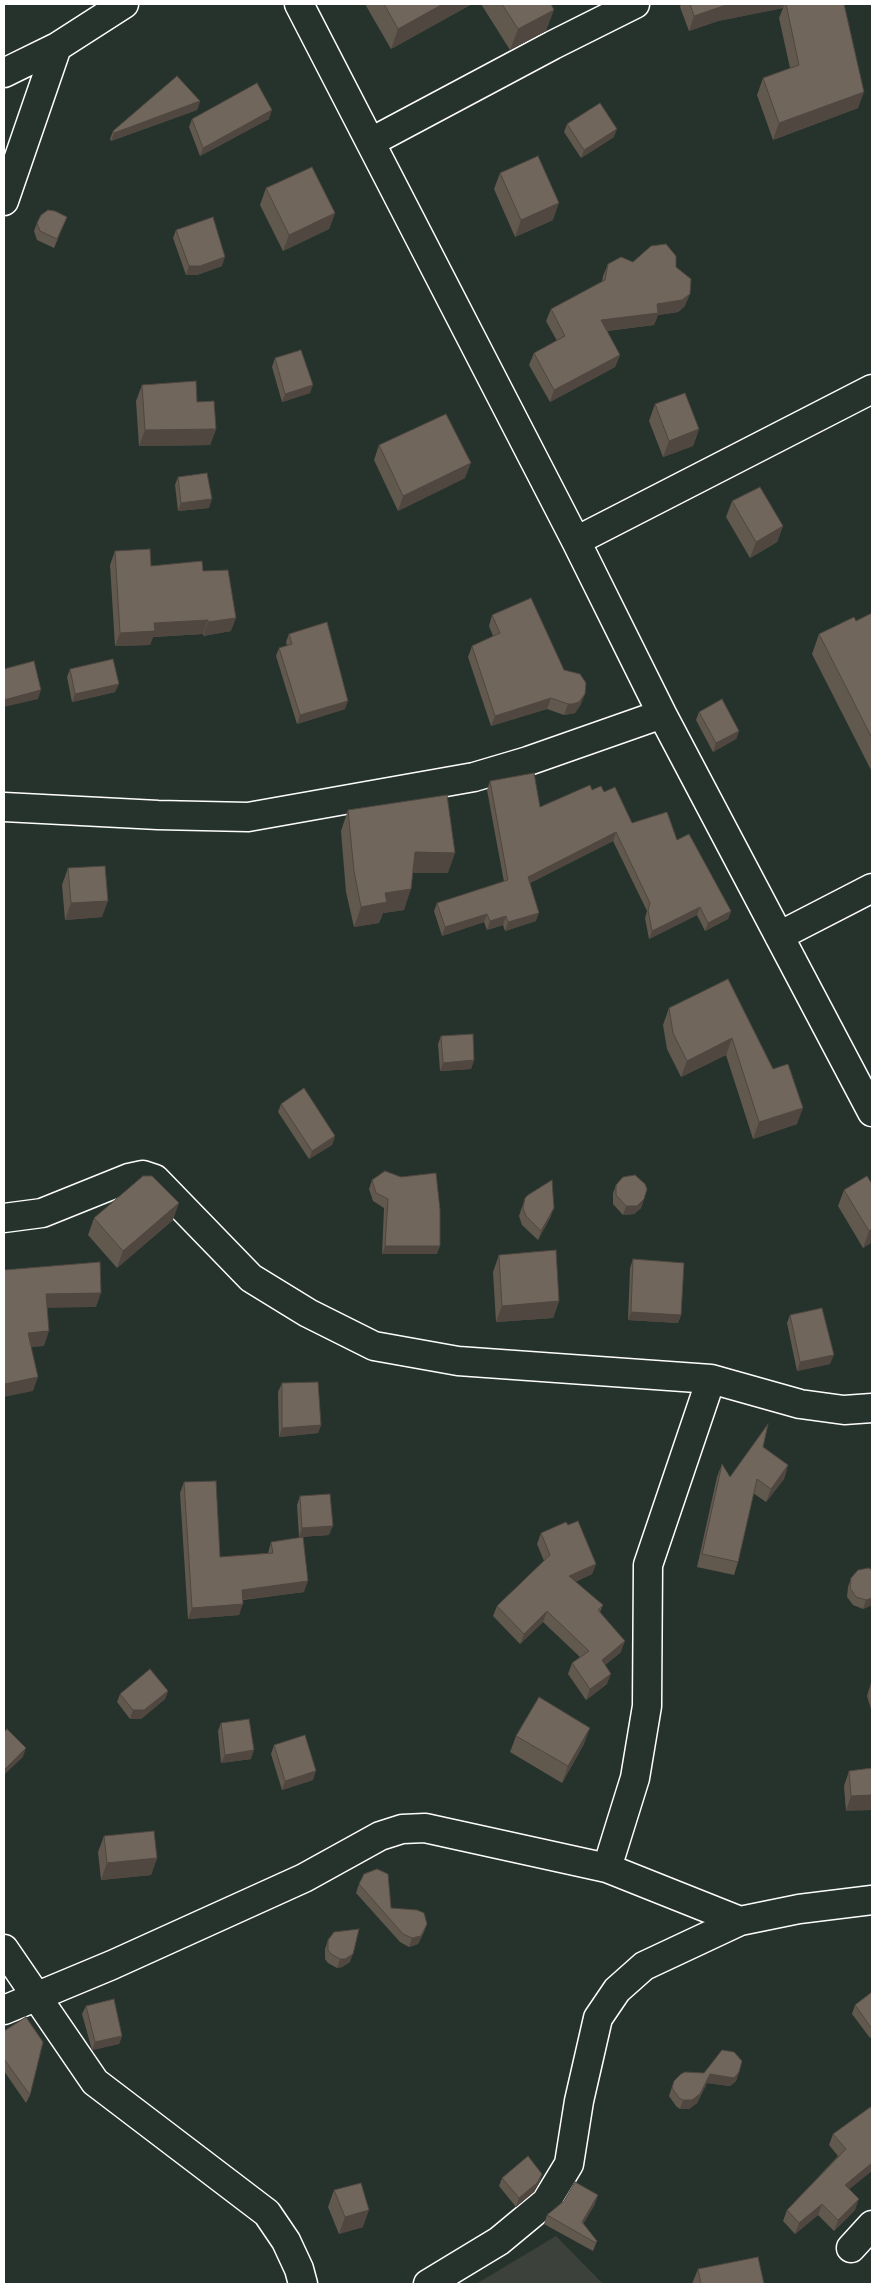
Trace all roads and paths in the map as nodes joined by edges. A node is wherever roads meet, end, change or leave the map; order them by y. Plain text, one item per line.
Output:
1 (124, 4) edge
2 (299, 4) edge
3 (635, 4) edge
4 (57, 47) junction
5 (4, 73) edge
6 (371, 142) junction
7 (4, 201) edge
8 (872, 389) edge
9 (576, 541) junction
10 (662, 714) junction
11 (4, 807) edge
12 (872, 888) edge
13 (779, 936) junction
14 (872, 1112) edge
15 (4, 1218) edge
16 (711, 1379) junction
17 (872, 1408) edge
18 (607, 1868) junction
19 (872, 1900) edge
20 (740, 1921) junction
21 (4, 1949) edge
22 (36, 1998) junction
23 (4, 2010) edge
24 (872, 2225) edge
25 (851, 2248) dead end
26 (303, 2284) edge
27 (428, 2284) edge

1 - 4 street
2 - 6 street
3 - 6 street
4 - 5 street
4 - 7 street
6 - 9 street
8 - 9 street
9 - 10 street
10 - 11 street
10 - 13 street
12 - 13 street
13 - 14 street
15 - 16 street
16 - 17 street
16 - 18 street
18 - 20 street
18 - 22 street
19 - 20 street
20 - 27 street
21 - 22 street
22 - 23 street
22 - 26 street
24 - 25 street

